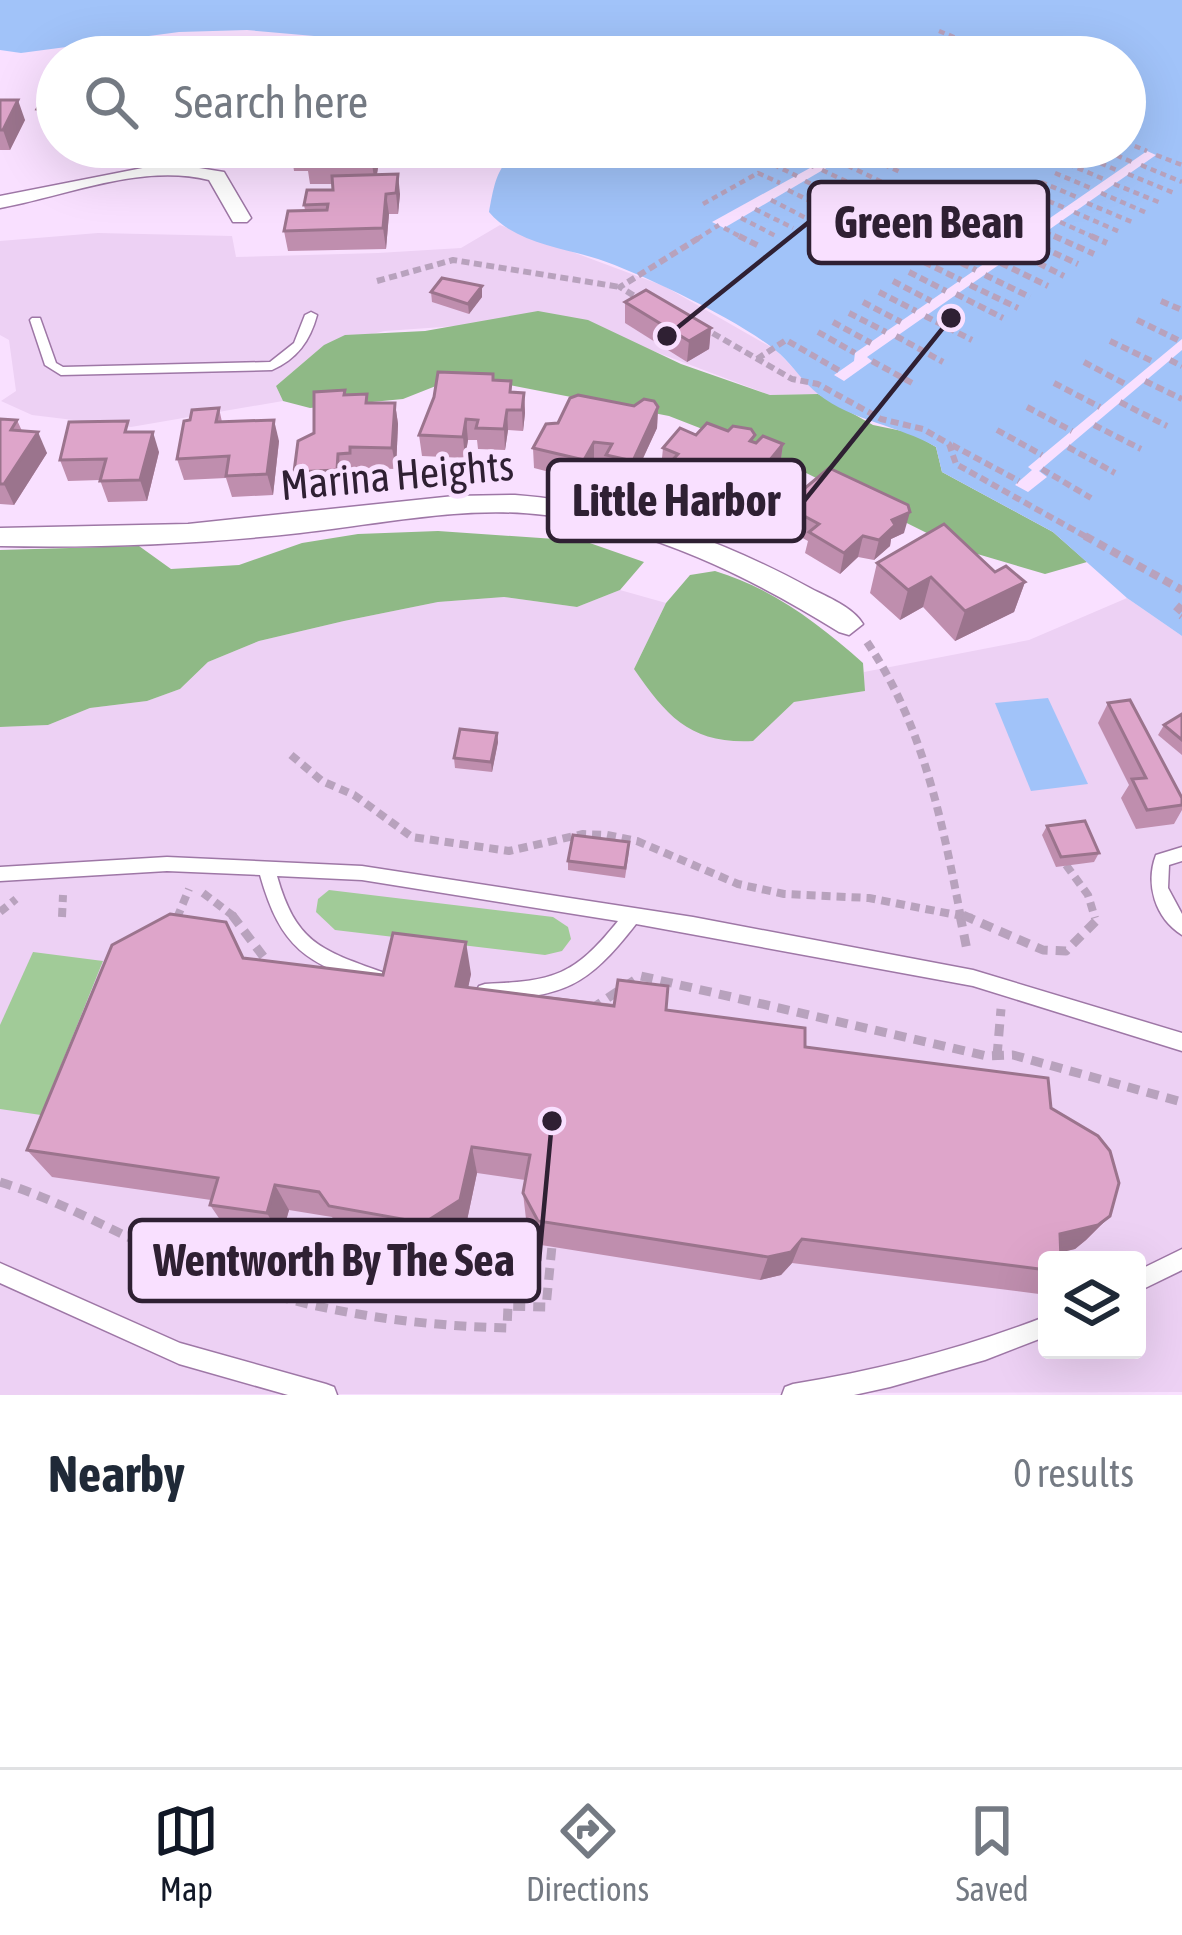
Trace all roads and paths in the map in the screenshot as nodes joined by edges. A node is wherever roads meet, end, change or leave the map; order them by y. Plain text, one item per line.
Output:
1 (939, 32) dead end
2 (949, 36) edge
3 (1156, 155) dead end
4 (1182, 165) edge
5 (1146, 167) edge
6 (780, 168) edge
7 (818, 168) edge
8 (853, 168) edge
9 (891, 168) edge
10 (1078, 168) edge
11 (1112, 168) edge
12 (1119, 171) dead end
13 (900, 172) dead end
14 (1055, 173) dead end
15 (1128, 174) dead end
16 (1106, 180) dead end
17 (882, 182) dead end
18 (1041, 182) dead end
19 (1182, 182) edge
20 (780, 183) dead end
21 (1114, 184) dead end
22 (1093, 189) dead end
23 (788, 190) dead end
24 (867, 191) dead end
25 (1029, 193) dead end
26 (1101, 193) dead end
27 (1174, 194) dead end
28 (1079, 199) dead end
29 (771, 200) dead end
30 (848, 201) dead end
31 (0, 202) edge
32 (1014, 202) dead end
33 (1087, 203) dead end
34 (1161, 203) dead end
35 (703, 204) dead end
36 (1065, 208) dead end
37 (755, 209) dead end
38 (830, 211) dead end
39 (1001, 211) dead end
40 (1075, 212) dead end
41 (1147, 213) dead end
42 (240, 218) dead end
43 (741, 218) dead end
44 (808, 219) dead end
45 (1050, 219) dead end
46 (985, 222) dead end
47 (1060, 222) dead end
48 (1132, 222) dead end
49 (793, 228) dead end
50 (1036, 228) dead end
51 (970, 232) dead end
52 (1045, 232) dead end
53 (1120, 232) dead end
54 (778, 237) dead end
55 (1021, 238) dead end
56 (954, 242) dead end
57 (1031, 242) dead end
58 (1107, 243) dead end
59 (760, 247) dead end
60 (1006, 249) dead end
61 (939, 252) dead end
62 (1016, 252) dead end
63 (1094, 254) dead end
64 (991, 260) dead end
65 (924, 262) dead end
66 (1001, 263) dead end
67 (1078, 264) dead end
68 (976, 270) dead end
69 (910, 272) dead end
70 (985, 274) dead end
71 (1064, 276) dead end
72 (961, 280) dead end
73 (377, 281) dead end
74 (893, 281) dead end
75 (970, 285) dead end
76 (1048, 286) dead end
77 (620, 287) junction
78 (946, 291) dead end
79 (879, 292) dead end
80 (956, 294) dead end
81 (1030, 297) dead end
82 (931, 301) dead end
83 (1161, 301) dead end
84 (863, 302) dead end
85 (654, 308) edge
86 (1018, 308) dead end
87 (1182, 310) edge
88 (916, 311) dead end
89 (848, 313) dead end
90 (310, 315) dead end
91 (925, 316) dead end
92 (686, 317) edge
93 (1003, 318) dead end
94 (36, 320) dead end
95 (1137, 320) dead end
96 (833, 322) dead end
97 (901, 322) dead end
98 (818, 332) dead end
99 (886, 332) dead end
100 (896, 336) dead end
101 (972, 340) dead end
102 (1110, 340) dead end
103 (1180, 340) edge
104 (871, 343) dead end
105 (856, 353) dead end
106 (757, 358) junction
107 (1170, 360) dead end
108 (872, 362) dead end
109 (943, 362) dead end
110 (1084, 362) dead end
111 (1154, 362) dead end
112 (1182, 366) edge
113 (840, 371) dead end
114 (1145, 381) dead end
115 (1054, 383) dead end
116 (914, 384) dead end
117 (1127, 385) dead end
118 (1182, 399) edge
119 (1120, 403) dead end
120 (1028, 407) dead end
121 (1100, 407) dead end
122 (1094, 425) dead end
123 (1167, 426) dead end
124 (998, 430) dead end
125 (1072, 430) dead end
126 (950, 444) junction
127 (1068, 447) dead end
128 (1142, 449) dead end
129 (1042, 455) dead end
130 (1042, 469) dead end
131 (1115, 473) dead end
132 (1019, 482) dead end
133 (1091, 498) dead end
134 (0, 537) edge
135 (1182, 590) edge
136 (1182, 605) edge
137 (1182, 616) edge
138 (849, 624) joint
139 (291, 754) dead end
140 (602, 835) junction
141 (600, 848) edge
142 (1182, 854) edge
143 (196, 865) junction
144 (1066, 865) edge
145 (266, 867) junction
146 (0, 874) edge
147 (167, 886) dead end
148 (189, 888) junction
149 (78, 892) dead end
150 (63, 893) junction
151 (46, 895) dead end
152 (30, 896) dead end
153 (0, 912) edge
154 (960, 913) junction
155 (632, 916) junction
156 (62, 917) dead end
157 (1182, 927) edge
158 (172, 929) edge
159 (260, 952) junction
160 (245, 964) edge
161 (973, 979) junction
162 (282, 981) edge
163 (397, 984) edge
164 (1003, 988) junction
165 (467, 992) edge
166 (787, 1010) junction
167 (580, 1016) edge
168 (783, 1033) edge
169 (1182, 1042) edge
170 (997, 1056) junction
171 (1019, 1057) junction
172 (1020, 1080) edge
173 (1182, 1102) edge
174 (0, 1182) edge
175 (552, 1246) edge
176 (1182, 1258) edge
177 (0, 1274) edge
178 (1146, 1277) edge
179 (1038, 1330) edge
180 (326, 1395) edge
181 (793, 1395) edge

1 - 2 path
3 - 4 path
5 - 19 path
6 - 30 path
7 - 24 path
8 - 17 path
9 - 13 path
10 - 16 path
11 - 12 path
14 - 22 path
15 - 27 path
18 - 28 path
20 - 35 path
21 - 34 path
23 - 38 path
25 - 36 path
26 - 41 path
29 - 44 path
31 - 42 street
32 - 45 path
33 - 48 path
37 - 49 path
39 - 50 path
40 - 53 path
43 - 54 path
46 - 55 path
47 - 58 path
51 - 60 path
52 - 63 path
56 - 64 path
57 - 67 path
59 - 77 path
61 - 68 path
62 - 71 path
65 - 72 path
66 - 76 path
69 - 78 path
70 - 81 path
73 - 77 path
74 - 82 path
75 - 86 path
77 - 85 path
79 - 88 path
80 - 93 path
83 - 87 path
84 - 97 path
89 - 99 path
90 - 94 lane
91 - 101 path
92 - 106 path
95 - 103 path
96 - 104 path
98 - 105 path
100 - 109 path
102 - 111 path
106 - 113 path
106 - 126 path
107 - 112 path
108 - 116 path
110 - 117 path
114 - 118 path
115 - 121 path
119 - 123 path
120 - 125 path
122 - 128 path
124 - 129 path
126 - 132 path
126 - 135 path
127 - 131 path
130 - 133 path
134 - 138 street, Marina Heights
136 - 137 path
138 - 154 path
139 - 140 path
140 - 141 path
140 - 154 path
142 - 157 lane
143 - 145 lane
143 - 146 lane
143 - 148 path
144 - 154 path
145 - 155 lane
145 - 163 lane
147 - 148 path
148 - 158 path
148 - 159 path
149 - 150 path
150 - 151 path
150 - 156 path
152 - 153 path
154 - 161 path
155 - 161 lane
155 - 165 lane
159 - 160 path
159 - 162 path
161 - 164 lane
164 - 169 lane
164 - 170 path
166 - 167 path
166 - 168 path
166 - 170 path
170 - 171 path
171 - 172 path
171 - 173 path
174 - 175 path
176 - 178 lane
177 - 180 lane
179 - 181 lane

